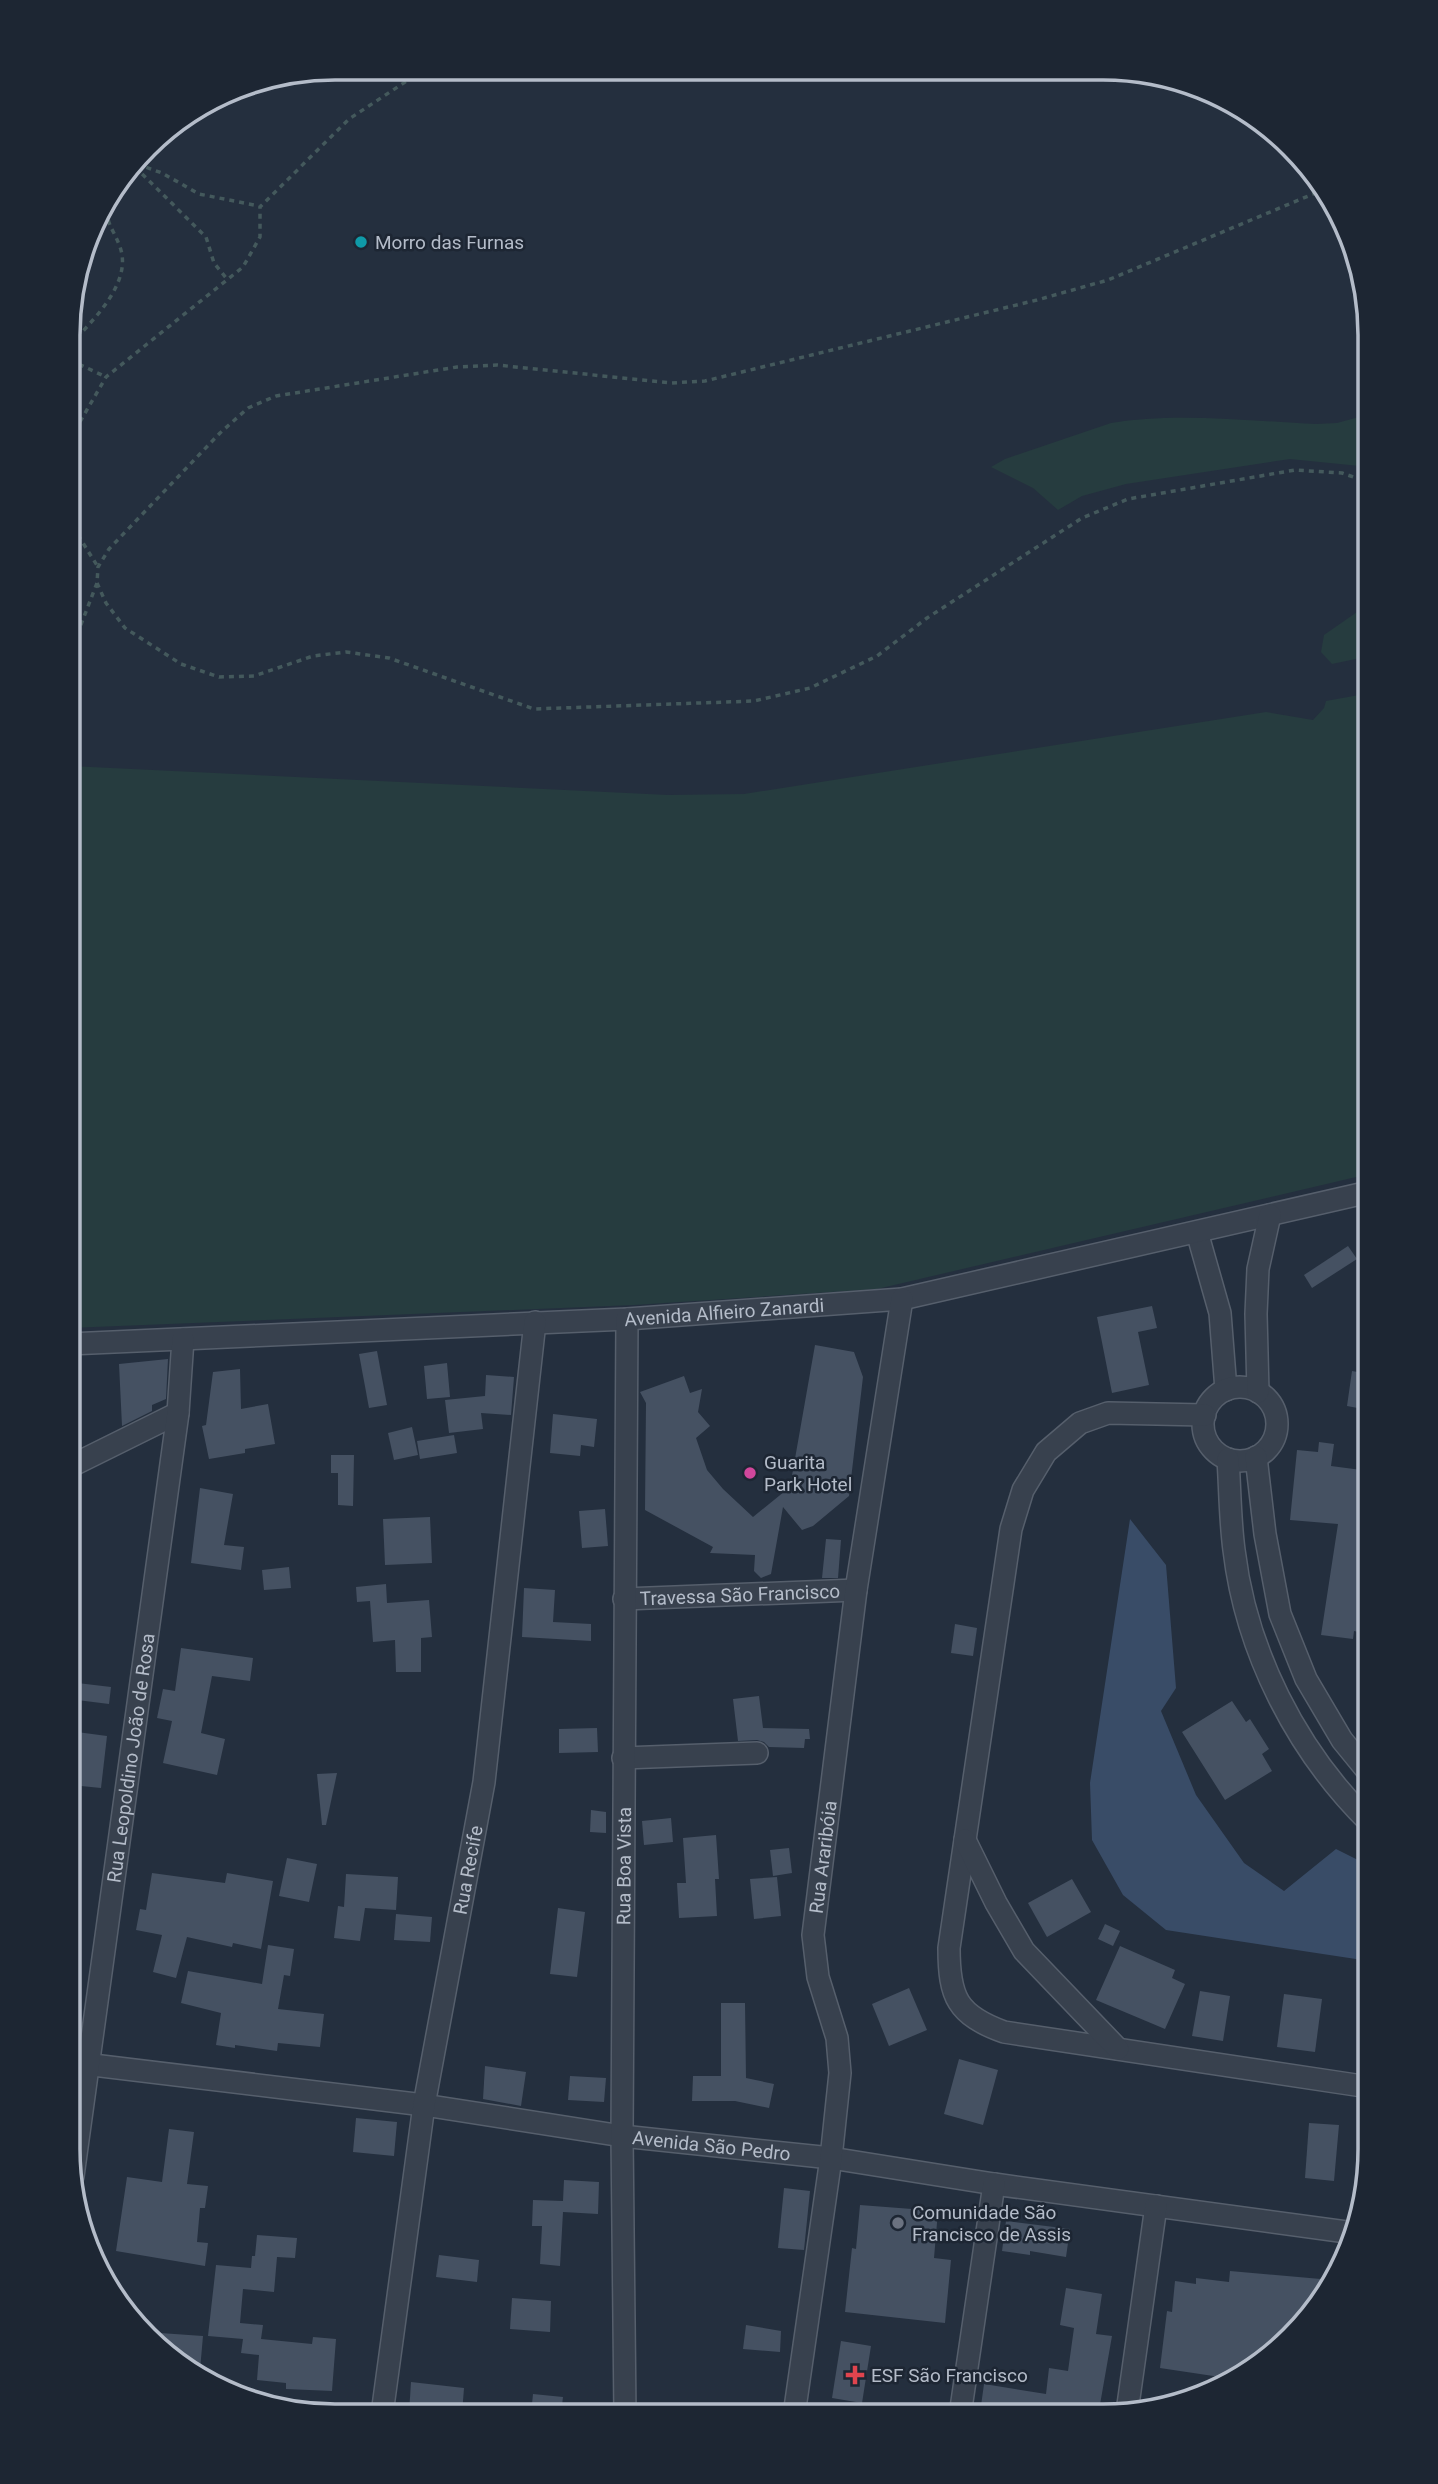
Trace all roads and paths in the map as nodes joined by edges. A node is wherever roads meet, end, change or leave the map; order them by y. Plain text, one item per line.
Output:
1 (408, 80) edge
2 (144, 167) edge
3 (142, 171) edge
4 (1314, 194) edge
5 (260, 206) junction
6 (108, 221) edge
7 (227, 279) junction
8 (80, 335) edge
9 (80, 365) edge
10 (106, 377) junction
11 (80, 422) edge
12 (1358, 479) edge
13 (80, 539) edge
14 (98, 567) junction
15 (97, 583) junction
16 (80, 627) edge
17 (1358, 1195) edge
18 (1270, 1215) junction
19 (1197, 1232) junction
20 (902, 1299) junction
21 (627, 1320) junction
22 (535, 1322) junction
23 (183, 1339) junction
24 (80, 1344) edge
25 (1226, 1390) junction
26 (1258, 1392) junction
27 (178, 1413) junction
28 (1205, 1415) junction
29 (1256, 1457) junction
30 (1228, 1459) junction
31 (80, 1462) edge
32 (856, 1590) junction
33 (624, 1599) junction
34 (757, 1753) dead end
35 (623, 1758) junction
36 (1358, 1760) edge
37 (1358, 1809) edge
38 (965, 1840) junction
39 (1118, 2049) junction
40 (80, 2064) edge
41 (90, 2065) junction
42 (1358, 2085) edge
43 (424, 2105) junction
44 (80, 2130) edge
45 (622, 2136) junction
46 (831, 2158) junction
47 (995, 2184) junction
48 (1156, 2206) junction
49 (1343, 2232) edge
50 (1128, 2402) edge
51 (383, 2404) edge
52 (625, 2404) edge
53 (796, 2404) edge
54 (962, 2404) edge

1 - 5 path
2 - 5 path
3 - 7 path
4 - 14 path
5 - 7 path
6 - 8 path
7 - 10 path
9 - 10 path
10 - 11 path
12 - 15 path
13 - 14 path
14 - 15 path
15 - 16 path
17 - 18 street, Avenida Alfieiro Zanardi
18 - 19 street, Avenida Alfieiro Zanardi
18 - 26 street
19 - 20 street, Avenida Alfieiro Zanardi
19 - 25 street
20 - 21 street, Avenida Alfieiro Zanardi
20 - 32 street, Rua Araribóia
21 - 22 street, Avenida Alfieiro Zanardi
21 - 33 street, Rua Boa Vista
22 - 23 street, Avenida Alfieiro Zanardi
22 - 43 street, Rua Recife
23 - 24 street, Avenida Alfieiro Zanardi
23 - 27 street, Rua Leopoldino João de Rosa
25 - 26 street
25 - 28 street
26 - 29 street
27 - 31 street
27 - 41 street, Rua Leopoldino João de Rosa
28 - 30 street
28 - 38 street
29 - 30 street
29 - 36 street
30 - 37 street
32 - 33 street, Travessa São Francisco
32 - 46 street, Rua Araribóia
33 - 35 street, Rua Boa Vista
34 - 35 street
35 - 45 street, Rua Boa Vista
38 - 39 street
38 - 39 street
39 - 42 street
40 - 41 street, Avenida São Pedro
41 - 43 street, Avenida São Pedro
41 - 44 street, Rua Leopoldino João de Rosa
43 - 45 street, Avenida São Pedro
43 - 51 street, Rua Recife
45 - 46 street, Avenida São Pedro
45 - 52 street, Rua Boa Vista
46 - 47 street, Avenida São Pedro
46 - 53 street, Rua Araribóia
47 - 48 street, Avenida São Pedro
47 - 54 street
48 - 49 street, Avenida São Pedro
48 - 50 street

